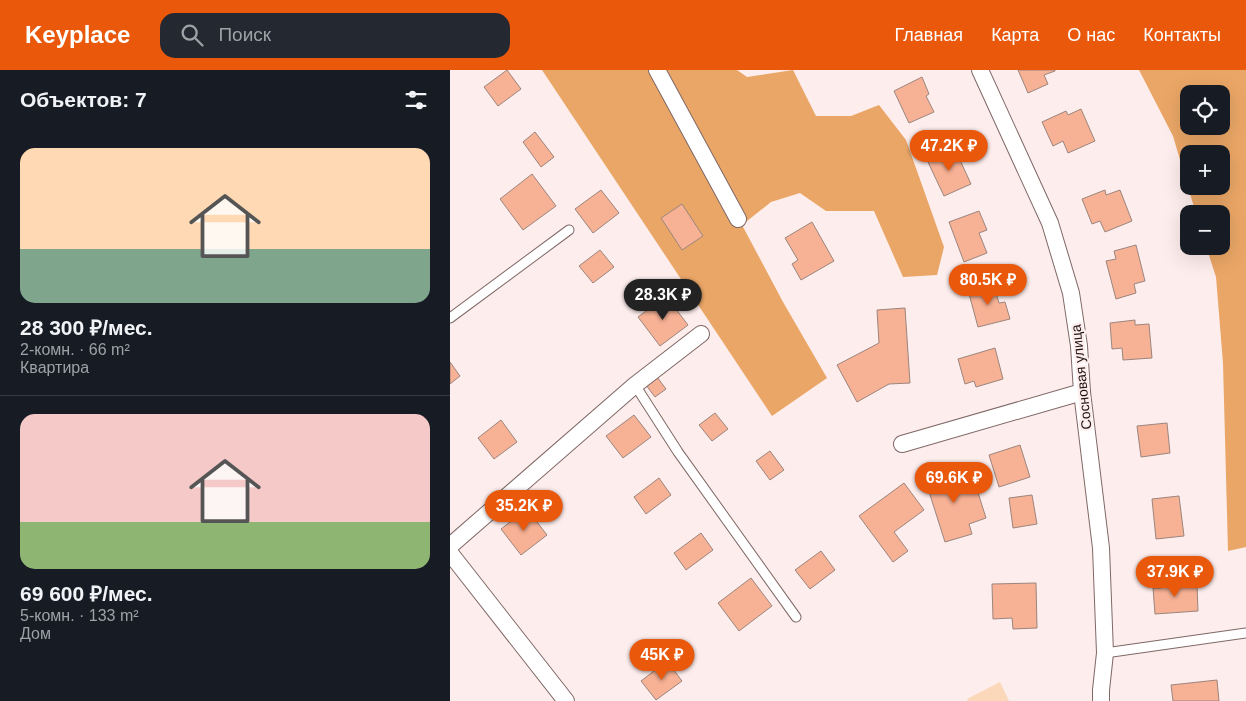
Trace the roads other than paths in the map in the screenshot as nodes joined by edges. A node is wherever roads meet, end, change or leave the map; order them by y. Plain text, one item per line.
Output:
1 (657, 70) edge
2 (980, 70) edge
3 (738, 219) dead end
4 (569, 230) dead end
5 (450, 318) edge
6 (700, 334) dead end
7 (635, 385) junction
8 (1082, 392) junction
9 (902, 444) dead end
10 (450, 546) edge
11 (450, 553) edge
12 (796, 617) dead end
13 (1246, 633) edge
14 (1105, 653) junction
15 (566, 701) edge
16 (1101, 701) edge

1 - 3 street
2 - 8 street, Сосновая улица
4 - 5 lane
6 - 7 street
7 - 10 street
7 - 12 lane
8 - 9 street
8 - 14 street, Сосновая улица
11 - 15 street
13 - 14 lane
14 - 16 street, Сосновая улица

